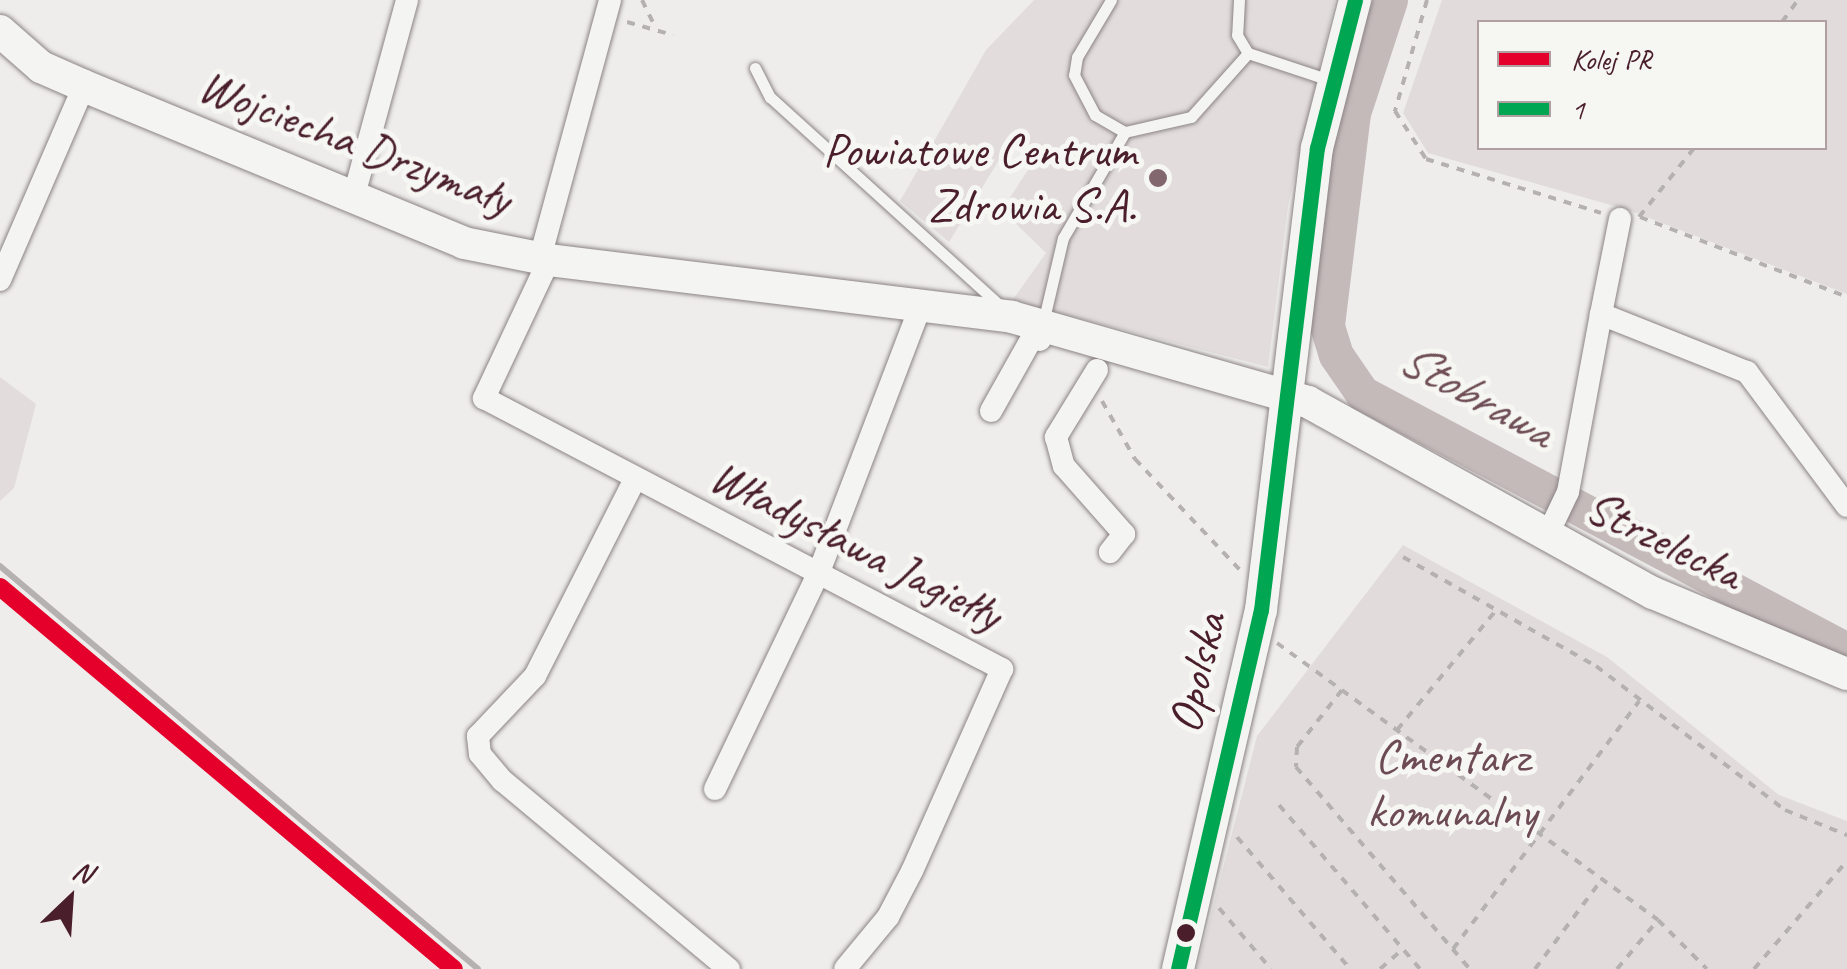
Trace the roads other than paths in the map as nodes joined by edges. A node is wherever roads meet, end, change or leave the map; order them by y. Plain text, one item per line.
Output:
1 (407, 0) edge
2 (1111, 0) edge
3 (1239, 0) edge
4 (1355, 0) edge
5 (612, 9) edge
6 (0, 31) edge
7 (1248, 53) junction
8 (756, 68) dead end
9 (1332, 81) junction
10 (84, 86) junction
11 (1126, 132) junction
12 (353, 199) junction
13 (1629, 218) road end
14 (544, 259) junction
15 (0, 280) edge
16 (920, 307) junction
17 (1602, 314) junction
18 (1032, 327) junction
19 (1098, 370) road end
20 (1286, 395) junction
21 (991, 411) dead end
22 (635, 480) junction
23 (1847, 506) edge
24 (1552, 525) junction
25 (1110, 552) dead end
26 (819, 572) junction
27 (1847, 674) edge
28 (715, 789) dead end
29 (729, 969) edge
30 (844, 969) edge
31 (1178, 969) edge

1 - 12 street
2 - 11 lane
3 - 7 lane
4 - 9 street, Opolska
5 - 14 street
6 - 10 street, Wojciecha Drzymały
7 - 9 lane
7 - 11 lane
8 - 18 lane
9 - 20 street, Opolska
10 - 12 street, Wojciecha Drzymały
10 - 15 street
11 - 18 lane
12 - 14 street, Wojciecha Drzymały
13 - 17 street
14 - 16 street, Wojciecha Drzymały
14 - 22 street, Władysława Jagiełły
16 - 18 street, Wojciecha Drzymały
16 - 26 street
17 - 23 street
17 - 24 street
18 - 20 street, Wojciecha Drzymały
18 - 21 street
19 - 25 street
20 - 24 street, Strzelecka
20 - 31 street, Opolska
22 - 26 street, Władysława Jagiełły
22 - 29 street, Władysława Jagiełły
24 - 27 street, Strzelecka
26 - 28 street
26 - 30 street, Władysława Jagiełły

